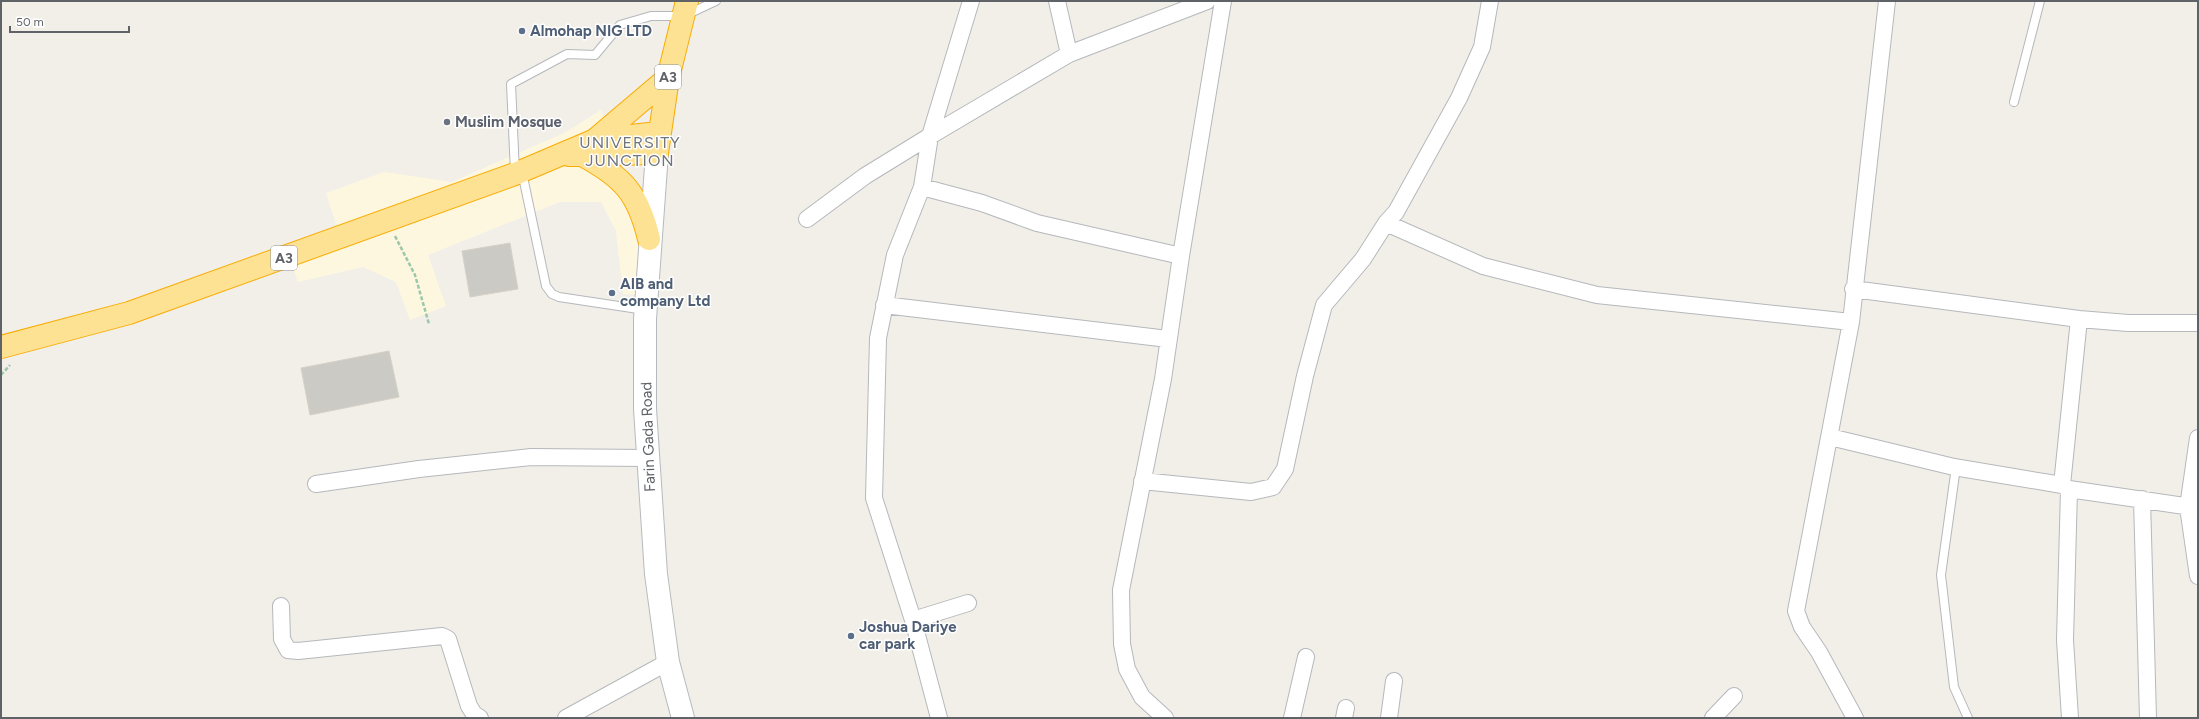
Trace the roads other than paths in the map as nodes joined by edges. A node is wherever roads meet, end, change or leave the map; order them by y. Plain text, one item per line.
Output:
1 (716, 1) edge
2 (971, 1) edge
3 (1057, 1) edge
4 (1206, 1) edge
5 (1223, 1) edge
6 (1490, 1) edge
7 (1887, 1) edge
8 (2040, 1) edge
9 (686, 8) edge
10 (1069, 54) junction
11 (668, 78) junction
12 (2014, 102) dead end
13 (930, 136) junction
14 (658, 143) junction
15 (580, 150) junction
16 (518, 173) junction
17 (922, 186) junction
18 (807, 220) dead end
19 (1386, 223) junction
20 (649, 239) junction
21 (1180, 256) junction
22 (1854, 290) junction
23 (884, 305) junction
24 (645, 310) junction
25 (2079, 319) junction
26 (1851, 322) junction
27 (2198, 323) edge
28 (1168, 339) junction
29 (1, 347) edge
30 (1830, 437) junction
31 (2198, 438) edge
32 (648, 458) junction
33 (1956, 467) junction
34 (1142, 481) junction
35 (316, 484) dead end
36 (2065, 487) junction
37 (2142, 499) junction
38 (2193, 507) edge
39 (2198, 576) edge
40 (968, 603) dead end
41 (281, 606) dead end
42 (913, 620) junction
43 (1306, 657) dead end
44 (668, 662) junction
45 (1394, 681) dead end
46 (1734, 696) dead end
47 (480, 718) edge
48 (566, 718) edge
49 (683, 718) edge
50 (939, 718) edge
51 (1165, 718) edge
52 (1292, 718) edge
53 (1389, 718) edge
54 (1713, 718) edge
55 (1855, 718) edge
56 (1968, 718) edge
57 (2070, 718) edge
58 (2148, 718) edge

1 - 9 lane
2 - 13 street
3 - 10 street
4 - 10 street
5 - 21 street
6 - 19 street
7 - 22 street
8 - 12 lane
9 - 11 highway, A3
9 - 16 lane
10 - 13 street
11 - 14 highway, A3
11 - 15 highway, A3
13 - 17 street
13 - 18 street
14 - 15 highway, A3
14 - 20 main road, Farin Gada Road
15 - 16 highway, A3
15 - 20 highway
16 - 24 lane
16 - 29 highway, A3
17 - 21 street
17 - 23 street
19 - 26 street
19 - 34 street
20 - 24 main road, Farin Gada Road
21 - 28 street
22 - 25 street
22 - 26 street
23 - 28 street
23 - 42 street
24 - 32 main road, Farin Gada Road
25 - 27 street
25 - 36 street
26 - 30 street
28 - 34 street
30 - 33 street
30 - 55 street
31 - 38 street
32 - 35 street
32 - 44 main road, Farin Gada Road
33 - 36 street
33 - 56 lane
34 - 51 street
36 - 37 street
36 - 57 street
37 - 38 street
37 - 58 street
38 - 39 street
40 - 42 street
41 - 47 street
42 - 50 street
43 - 52 street
44 - 48 street
44 - 49 main road, Farin Gada Road
45 - 53 street
46 - 54 street

